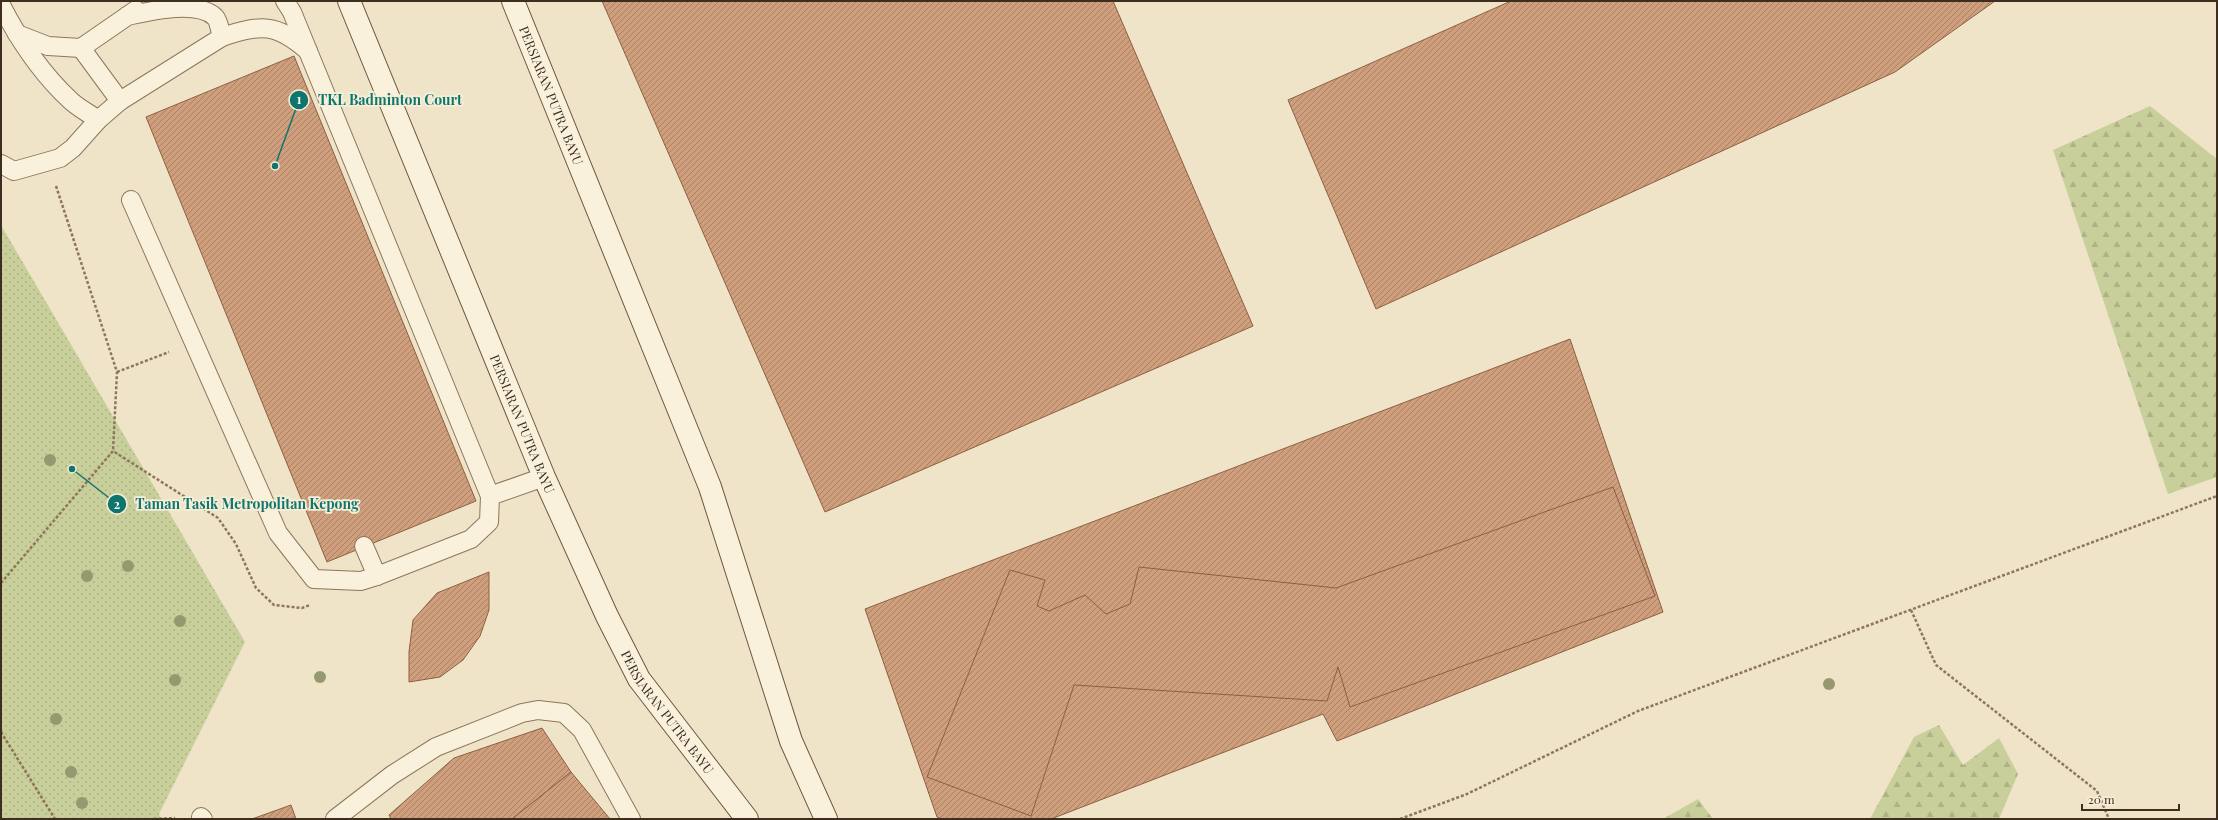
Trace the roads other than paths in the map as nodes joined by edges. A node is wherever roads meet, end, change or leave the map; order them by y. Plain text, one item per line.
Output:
1 (148, 1) edge
2 (285, 1) edge
3 (349, 1) edge
4 (513, 1) edge
5 (1, 5) edge
6 (127, 16) junction
7 (16, 34) junction
8 (222, 37) junction
9 (81, 48) junction
10 (308, 52) junction
11 (120, 101) junction
12 (98, 120) junction
13 (1, 164) edge
14 (131, 200) dead end
15 (544, 477) junction
16 (490, 496) junction
17 (364, 546) dead end
18 (377, 576) junction
19 (335, 819) edge
20 (632, 819) edge
21 (747, 819) edge
22 (826, 819) edge

1 - 6 lane
2 - 10 lane
3 - 15 street, PERSIARAN PUTRA BAYU
4 - 22 street, PERSIARAN PUTRA BAYU
5 - 7 lane
6 - 8 lane
6 - 9 lane
7 - 9 lane
7 - 12 lane
8 - 10 lane
8 - 11 lane
9 - 11 lane
10 - 16 lane
11 - 12 lane
12 - 13 lane
14 - 18 lane
15 - 16 lane
15 - 21 street, PERSIARAN PUTRA BAYU
16 - 18 lane
17 - 18 lane
19 - 20 lane

